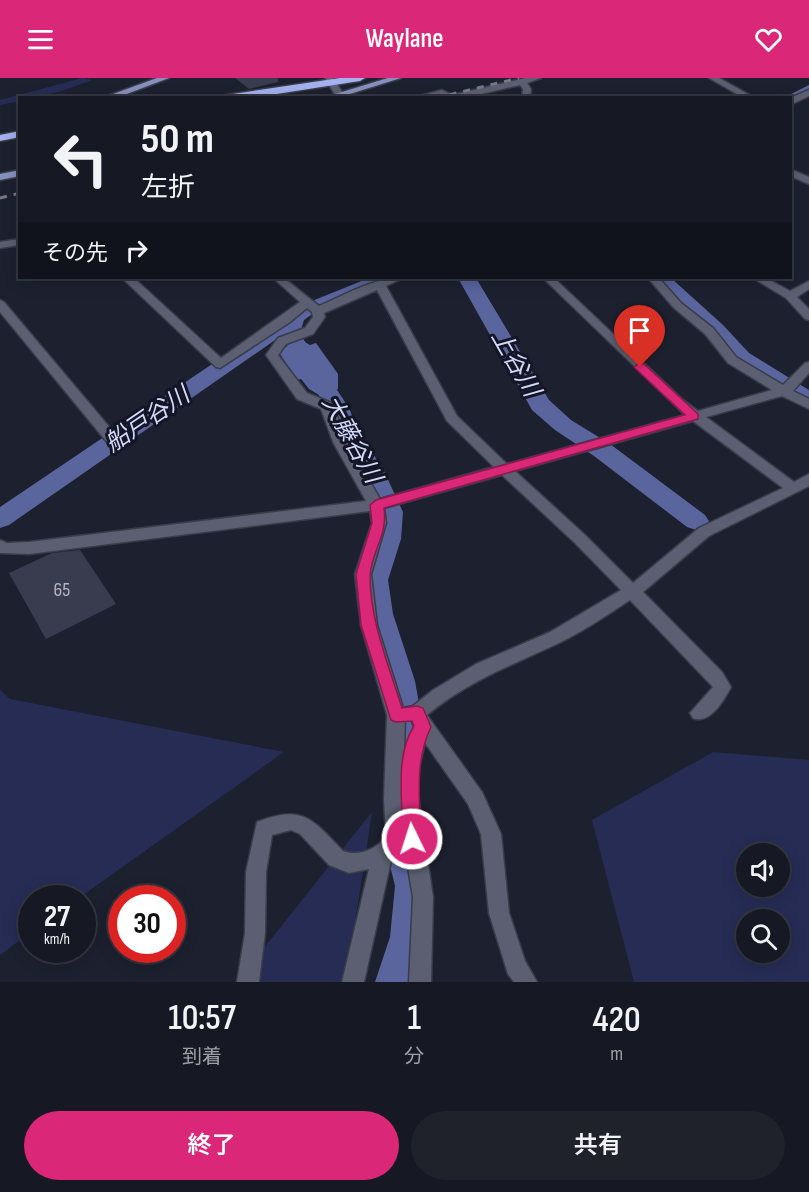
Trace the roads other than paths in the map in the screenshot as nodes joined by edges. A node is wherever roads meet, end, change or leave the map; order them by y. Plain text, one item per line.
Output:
1 (165, 78) edge
2 (360, 78) edge
3 (397, 78) edge
4 (537, 78) edge
5 (713, 78) edge
6 (330, 80) edge
7 (522, 82) junction
8 (809, 93) edge
9 (112, 96) edge
10 (238, 96) edge
11 (340, 96) edge
12 (426, 96) edge
13 (447, 96) edge
14 (460, 96) edge
15 (526, 96) edge
16 (747, 96) edge
17 (792, 101) edge
18 (18, 134) edge
19 (0, 138) edge
20 (18, 173) edge
21 (792, 173) edge
22 (0, 177) edge
23 (809, 181) edge
24 (18, 242) edge
25 (0, 245) edge
26 (129, 279) edge
27 (279, 279) edge
28 (392, 279) edge
29 (549, 279) edge
30 (654, 279) edge
31 (761, 279) edge
32 (379, 284) junction
33 (809, 284) edge
34 (790, 296) junction
35 (0, 304) edge
36 (313, 307) junction
37 (809, 316) edge
38 (809, 366) edge
39 (787, 388) junction
40 (809, 405) edge
41 (694, 416) junction
42 (111, 438) dead end
43 (506, 470) junction
44 (809, 479) edge
45 (795, 489) junction
46 (384, 503) junction
47 (0, 546) edge
48 (632, 591) junction
49 (699, 713) dead end
50 (410, 717) junction
51 (382, 857) junction
52 (248, 982) edge
53 (353, 982) edge
54 (420, 982) edge
55 (526, 982) edge

1 - 9 main road
2 - 6 highway
3 - 11 main road
4 - 7 street
5 - 16 street
6 - 10 highway
6 - 11 street
7 - 14 street
7 - 15 street
8 - 17 street
12 - 13 street
18 - 19 highway
20 - 22 main road
21 - 23 street
24 - 25 street
26 - 36 street
27 - 36 street
28 - 32 street
29 - 41 street
30 - 39 street
31 - 34 street
32 - 36 street
32 - 43 street
33 - 34 street
34 - 37 street
35 - 42 street
36 - 46 street
38 - 39 street
39 - 40 street
39 - 41 street
41 - 43 street
41 - 45 street
43 - 46 street
43 - 48 street
44 - 45 street
45 - 48 street
46 - 47 street
46 - 50 street
48 - 49 street
48 - 50 street
50 - 51 street
50 - 54 street
50 - 55 street
51 - 52 street
51 - 53 street

